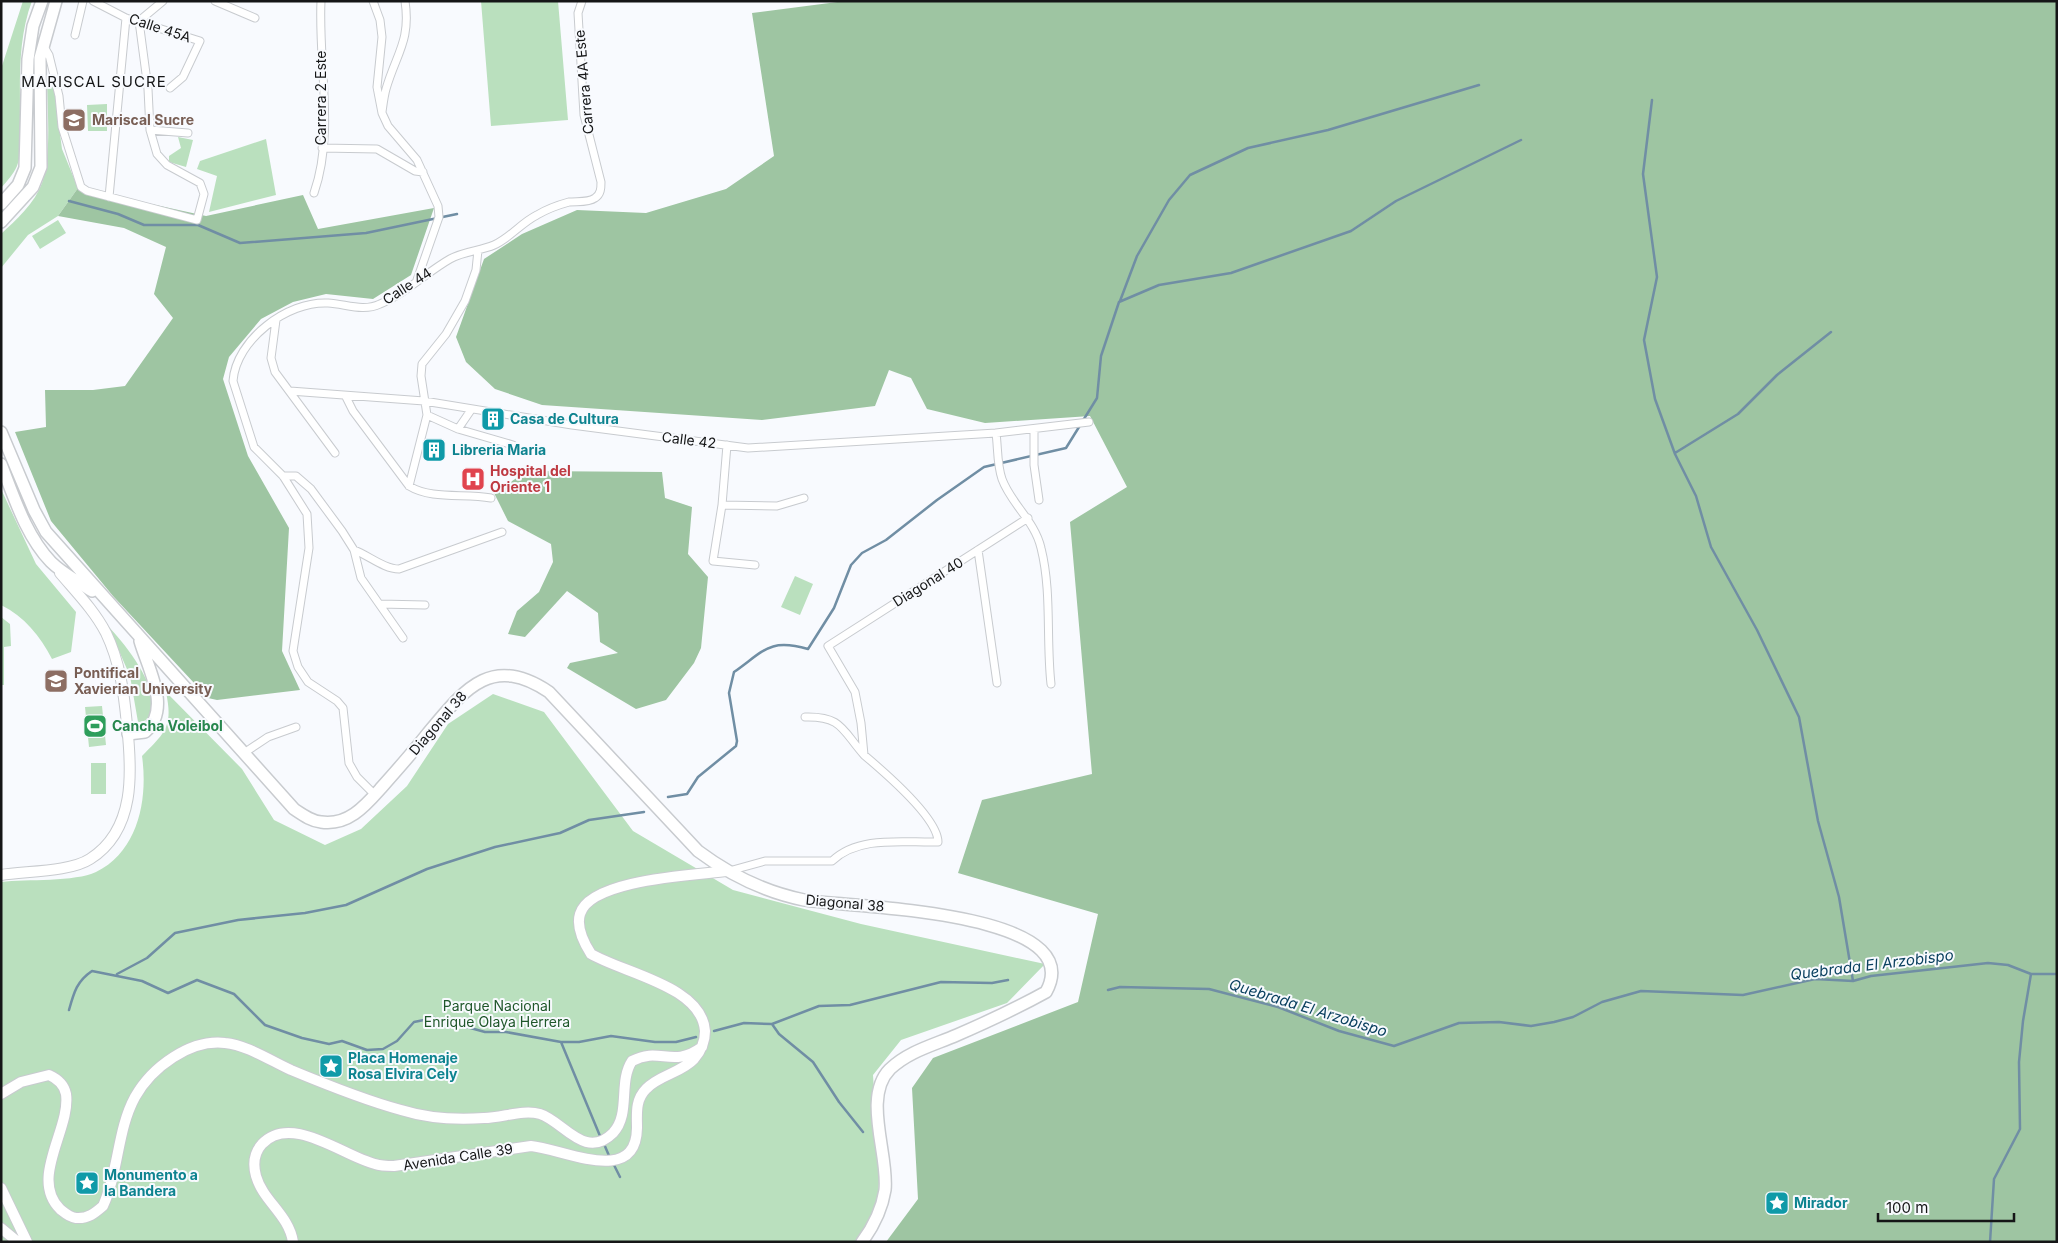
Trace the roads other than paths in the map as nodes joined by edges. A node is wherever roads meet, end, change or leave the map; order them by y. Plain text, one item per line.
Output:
1 (42, 1) edge
2 (56, 1) edge
3 (83, 1) edge
4 (93, 1) edge
5 (163, 1) edge
6 (215, 1) edge
7 (321, 1) edge
8 (372, 1) edge
9 (405, 1) edge
10 (582, 1) edge
11 (126, 18) junction
12 (255, 18) dead end
13 (139, 21) junction
14 (75, 35) dead end
15 (42, 45) junction
16 (170, 88) dead end
17 (382, 113) junction
18 (150, 130) junction
19 (188, 133) dead end
20 (322, 148) junction
21 (423, 172) junction
22 (600, 192) joint
23 (314, 193) dead end
24 (109, 198) junction
25 (1, 204) edge
26 (1, 222) edge
27 (478, 250) junction
28 (417, 280) junction
29 (276, 320) junction
30 (290, 391) junction
31 (346, 397) junction
32 (424, 401) junction
33 (470, 410) junction
34 (427, 415) junction
35 (1089, 422) dead end
36 (458, 429) junction
37 (1034, 429) junction
38 (1, 432) edge
39 (996, 433) junction
40 (513, 445) dead end
41 (727, 445) junction
42 (335, 453) dead end
43 (1, 464) edge
44 (283, 476) junction
45 (409, 486) junction
46 (491, 498) dead end
47 (804, 498) dead end
48 (1039, 500) dead end
49 (722, 505) junction
50 (1028, 518) junction
51 (502, 532) dead end
52 (354, 550) junction
53 (978, 550) junction
54 (51, 562) junction
55 (755, 565) dead end
56 (107, 602) junction
57 (380, 604) junction
58 (425, 605) dead end
59 (138, 637) junction
60 (403, 638) dead end
61 (997, 683) dead end
62 (1051, 684) dead end
63 (805, 717) dead end
64 (296, 727) dead end
65 (128, 734) junction
66 (244, 754) junction
67 (864, 756) junction
68 (375, 794) junction
69 (727, 871) junction
70 (1, 875) edge
71 (702, 1047) junction
72 (1, 1094) edge
73 (1, 1188) edge
74 (1, 1228) edge
75 (18, 1242) edge
76 (27, 1242) edge
77 (293, 1242) edge
78 (862, 1242) edge

1 - 25 main road
2 - 15 main road
3 - 14 street
4 - 11 street, Calle 45A
5 - 13 street
6 - 12 street
7 - 20 street, Carrera 2 Este
8 - 17 street
9 - 17 street
10 - 22 street, Carrera 4A Este
11 - 13 street, Calle 45A
11 - 24 street
13 - 16 street, Calle 45A
13 - 18 street
15 - 24 street
15 - 26 main road
17 - 21 street
18 - 19 street
18 - 24 street
20 - 21 street
20 - 23 street, Carrera 2 Este
21 - 28 street
22 - 27 street, Calle 44
27 - 28 street, Calle 44
27 - 32 street
28 - 29 street, Calle 44
29 - 30 street
29 - 44 street, Calle 44
30 - 31 street, Calle 42
30 - 42 street
31 - 32 street, Calle 42
31 - 45 street
32 - 33 street, Calle 42
32 - 34 street
33 - 36 street
33 - 41 street, Calle 42
34 - 36 street
34 - 45 street
35 - 37 street, Calle 42
36 - 40 street
37 - 39 street, Calle 42
37 - 48 street
38 - 56 main road
39 - 41 street, Calle 42
39 - 50 street
41 - 49 street
43 - 54 main road
44 - 52 street
44 - 68 street
45 - 46 street
47 - 49 street
49 - 55 street
50 - 53 street, Diagonal 40
50 - 62 street
51 - 52 street
52 - 57 street
53 - 61 street
53 - 67 street, Diagonal 40
54 - 56 main road
54 - 65 street
56 - 59 main road, Diagonal 38
57 - 58 street
57 - 60 street
59 - 65 main road
59 - 66 main road, Diagonal 38
63 - 67 street
64 - 66 street
65 - 70 street
66 - 68 main road, Diagonal 38
67 - 69 street
68 - 69 main road, Diagonal 38
69 - 71 street
69 - 78 main road, Diagonal 38
71 - 72 street
71 - 77 street, Avenida Calle 39
73 - 76 street
74 - 75 street

